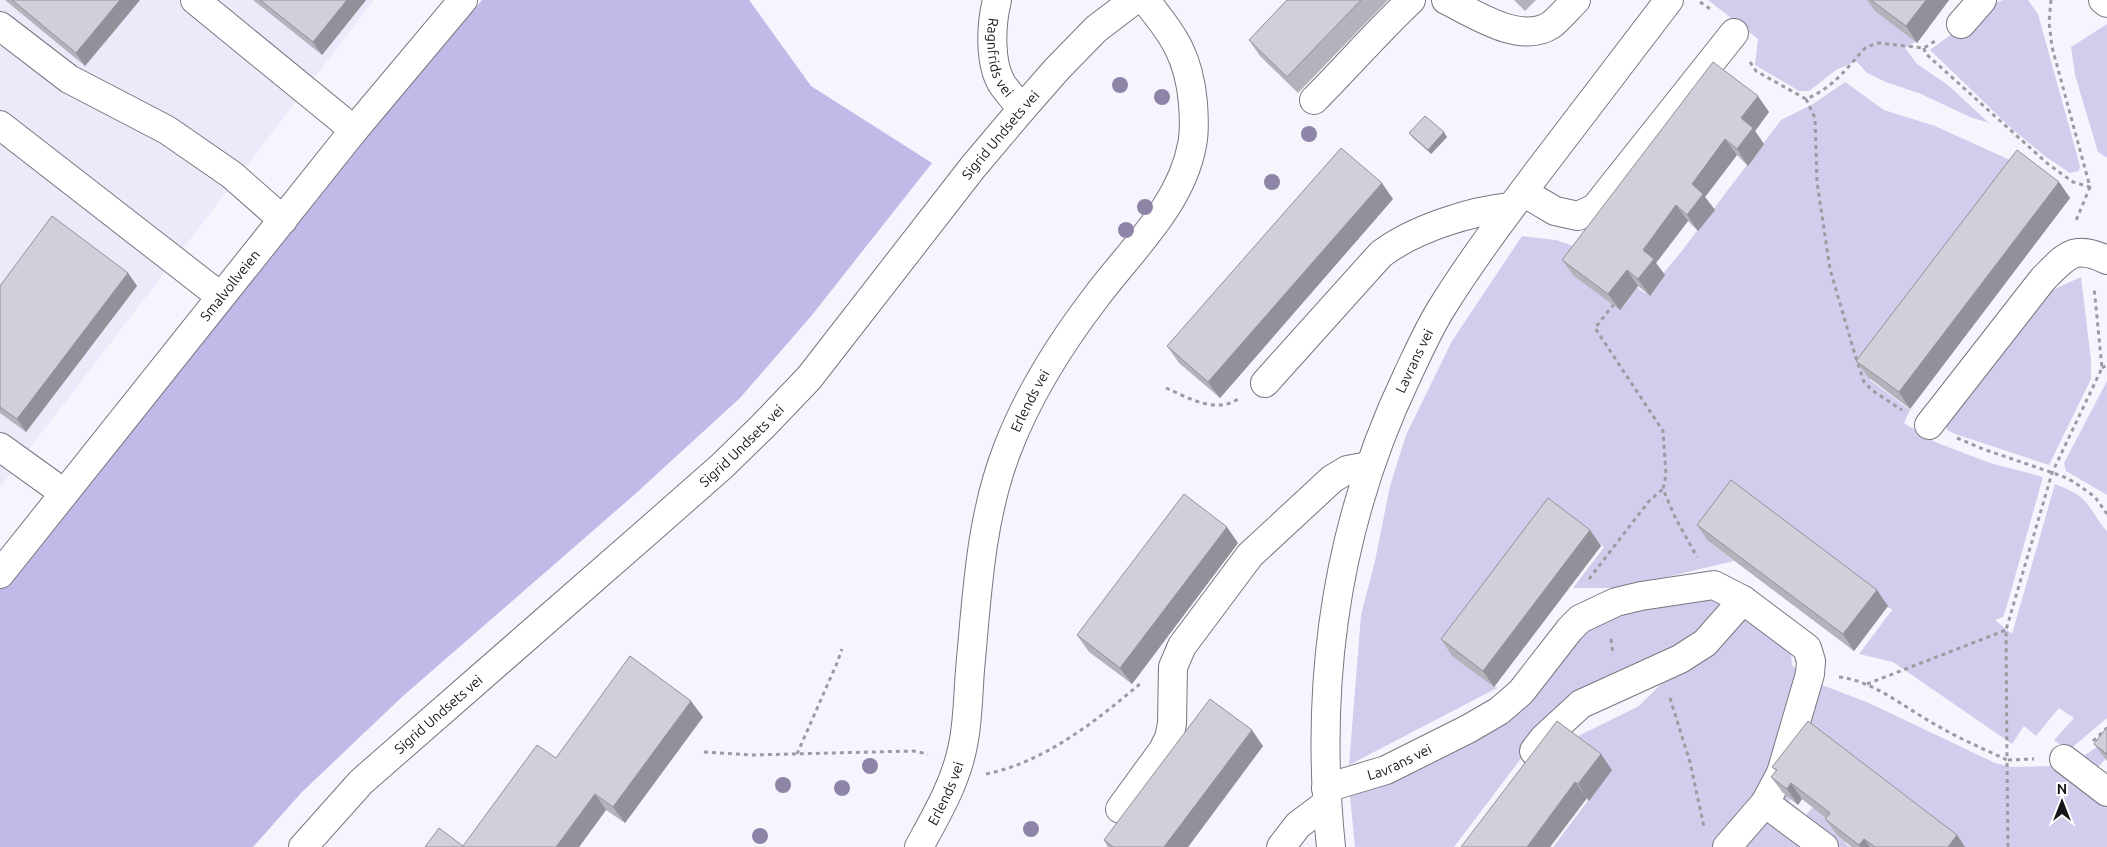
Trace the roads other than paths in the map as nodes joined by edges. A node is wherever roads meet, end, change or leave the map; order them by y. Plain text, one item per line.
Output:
1 (195, 0) edge
2 (463, 0) edge
3 (997, 0) edge
4 (1134, 0) edge
5 (1145, 0) edge
6 (1411, 0) edge
7 (1446, 0) edge
8 (1576, 0) edge
9 (1669, 0) edge
10 (1982, 0) edge
11 (2103, 0) edge
12 (2107, 3) edge
13 (1961, 24) dead end
14 (0, 26) edge
15 (1734, 33) road end
16 (1314, 100) dead end
17 (1022, 108) junction
18 (0, 125) edge
19 (354, 130) junction
20 (1517, 200) junction
21 (282, 220) junction
22 (2091, 255) edge
23 (220, 296) junction
24 (1265, 383) road end
25 (1929, 425) road end
26 (0, 447) edge
27 (1369, 466) junction
28 (64, 493) junction
29 (0, 574) edge
30 (1743, 600) junction
31 (2064, 758) road end
32 (1521, 769) edge
33 (2107, 792) edge
34 (1326, 796) junction
35 (1765, 803) junction
36 (1120, 810) dead end
37 (303, 847) edge
38 (918, 847) edge
39 (1281, 847) edge
40 (1331, 847) edge
41 (1727, 847) edge
42 (1824, 847) edge

1 - 19 street
2 - 19 street, Smalvollveien
3 - 17 street, Ragnfrids vei
4 - 17 street, Sigrid Undsets vei
5 - 38 street, Erlends vei
6 - 16 street
7 - 8 street
9 - 20 street, Lavrans vei
10 - 13 street
11 - 12 street
14 - 21 street
15 - 20 street
17 - 37 street, Sigrid Undsets vei
18 - 23 street
19 - 21 street, Smalvollveien
20 - 24 street
20 - 27 street, Lavrans vei
21 - 23 street, Smalvollveien
22 - 25 street
23 - 28 street, Smalvollveien
26 - 28 street
27 - 34 street, Lavrans vei
27 - 36 street
28 - 29 street, Smalvollveien
30 - 32 street
30 - 34 street, Lavrans vei
30 - 35 street
31 - 33 street
34 - 39 street
34 - 40 street, Lavrans vei
35 - 41 street
35 - 42 street

